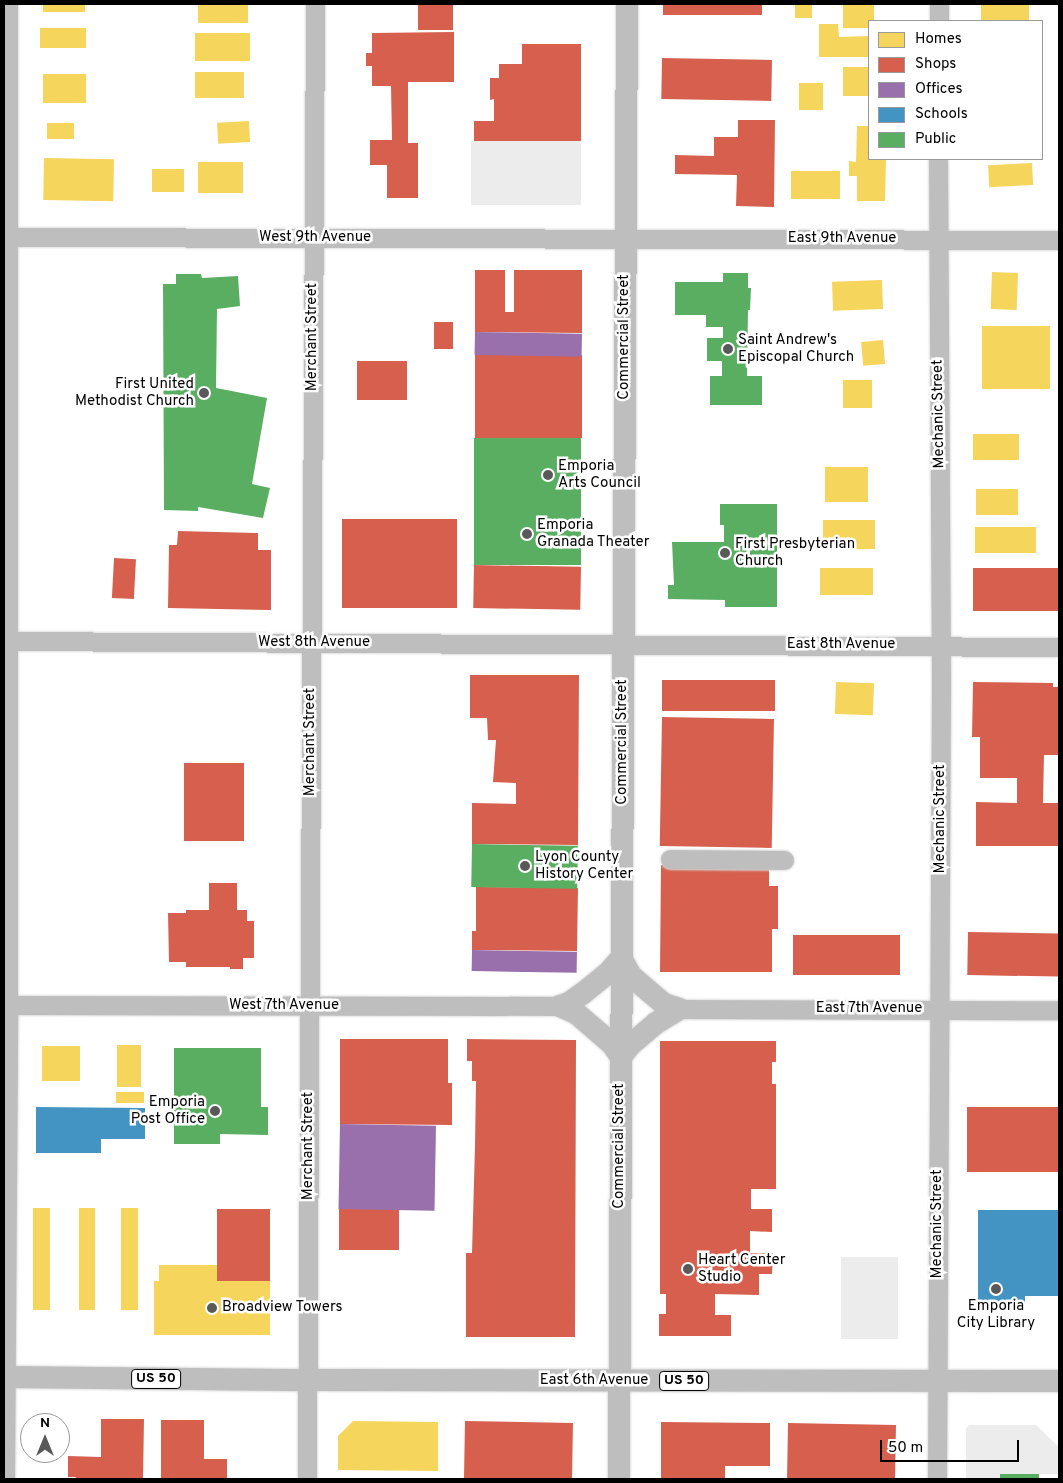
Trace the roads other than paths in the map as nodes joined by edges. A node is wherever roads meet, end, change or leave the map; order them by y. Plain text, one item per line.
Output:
1 (8, 4) edge
2 (315, 4) edge
3 (627, 4) edge
4 (939, 4) edge
5 (939, 20) edge
6 (938, 160) edge
7 (6, 236) edge
8 (314, 238) junction
9 (626, 239) junction
10 (937, 240) junction
11 (1059, 240) edge
12 (6, 641) edge
13 (312, 642) junction
14 (624, 644) junction
15 (942, 646) junction
16 (1059, 646) edge
17 (670, 859) dead end
18 (784, 860) dead end
19 (621, 958) junction
20 (8, 1005) junction
21 (310, 1006) junction
22 (560, 1006) junction
23 (679, 1009) junction
24 (940, 1010) junction
25 (1059, 1010) edge
26 (621, 1057) junction
27 (5, 1377) edge
28 (308, 1380) junction
29 (619, 1381) junction
30 (938, 1381) junction
31 (1059, 1381) edge
32 (5, 1479) edge
33 (307, 1479) edge
34 (619, 1479) edge
35 (937, 1479) edge

1 - 7 street
2 - 8 street, Merchant Street
3 - 9 main road, Commercial Street
4 - 5 street
6 - 10 street, Mechanic Street
7 - 8 street, West 9th Avenue
7 - 12 street
8 - 9 street, West 9th Avenue
8 - 13 street, Merchant Street
9 - 10 street, East 9th Avenue
9 - 14 main road, Commercial Street
10 - 11 street, East 9th Avenue
10 - 15 street, Mechanic Street
12 - 13 street, West 8th Avenue
12 - 20 street
13 - 14 street, West 8th Avenue
13 - 21 street, Merchant Street
14 - 15 street, East 8th Avenue
14 - 19 main road, Commercial Street
15 - 16 street, East 8th Avenue
15 - 24 street, Mechanic Street
17 - 18 street
19 - 22 main road
19 - 23 main road
19 - 26 main road, Commercial Street
20 - 21 street, West 7th Avenue
20 - 27 street
21 - 22 street, West 7th Avenue
21 - 28 street, Merchant Street
22 - 26 main road
23 - 24 street, East 7th Avenue
23 - 26 main road
24 - 25 street, East 7th Avenue
24 - 30 street, Mechanic Street
26 - 29 main road, Commercial Street
27 - 28 main road, US 50
27 - 32 street
28 - 29 main road, East 6th Avenue / US 50
28 - 33 street, Merchant Street
29 - 30 main road, East 6th Avenue / US 50
29 - 34 main road, Commercial Street
30 - 31 main road, East 6th Avenue / US 50
30 - 35 street, Mechanic Street

